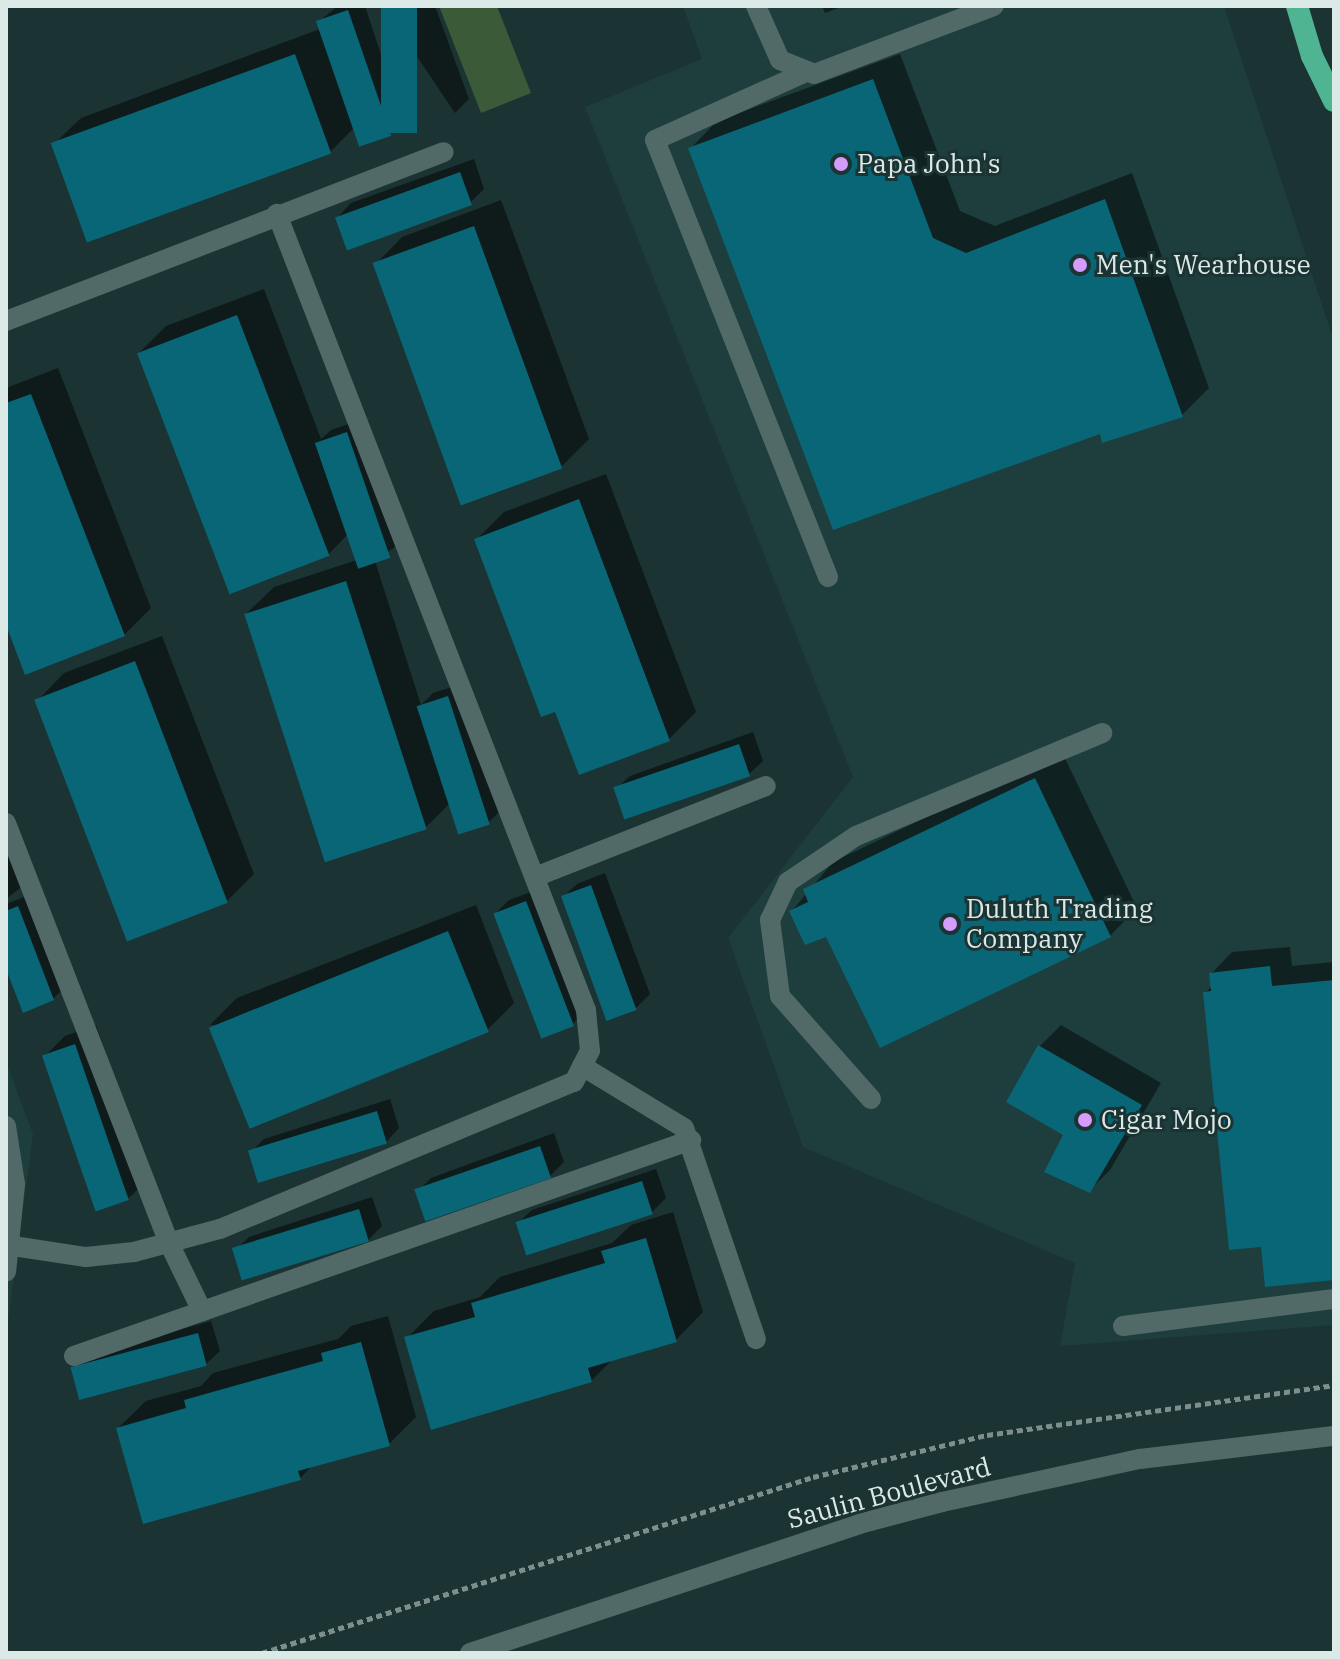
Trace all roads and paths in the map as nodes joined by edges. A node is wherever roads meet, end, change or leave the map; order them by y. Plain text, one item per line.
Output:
1 (756, 6) edge
2 (994, 6) edge
3 (1297, 6) edge
4 (804, 73) junction
5 (1334, 101) edge
6 (443, 152) dead end
7 (277, 214) junction
8 (6, 321) edge
9 (828, 577) dead end
10 (1102, 733) dead end
11 (766, 786) dead end
12 (6, 823) edge
13 (535, 877) junction
14 (582, 1066) junction
15 (871, 1099) dead end
16 (6, 1126) edge
17 (691, 1140) junction
18 (169, 1243) junction
19 (13, 1246) junction
20 (6, 1272) edge
21 (1334, 1299) edge
22 (202, 1311) junction
23 (1123, 1326) dead end
24 (756, 1339) dead end
25 (74, 1356) dead end
26 (1334, 1385) edge
27 (1334, 1436) edge
28 (262, 1653) edge
29 (470, 1653) edge

1 - 4 street
2 - 4 street
3 - 5 highway
4 - 9 street
6 - 7 street
7 - 8 street
7 - 13 street
10 - 15 street
11 - 13 street
12 - 18 street
13 - 14 street
14 - 17 street
14 - 18 street
16 - 19 street
17 - 22 street
17 - 24 street
18 - 19 street
18 - 22 street
19 - 20 street
21 - 23 street
22 - 25 street
26 - 28 path
27 - 29 street, Saulin Boulevard

